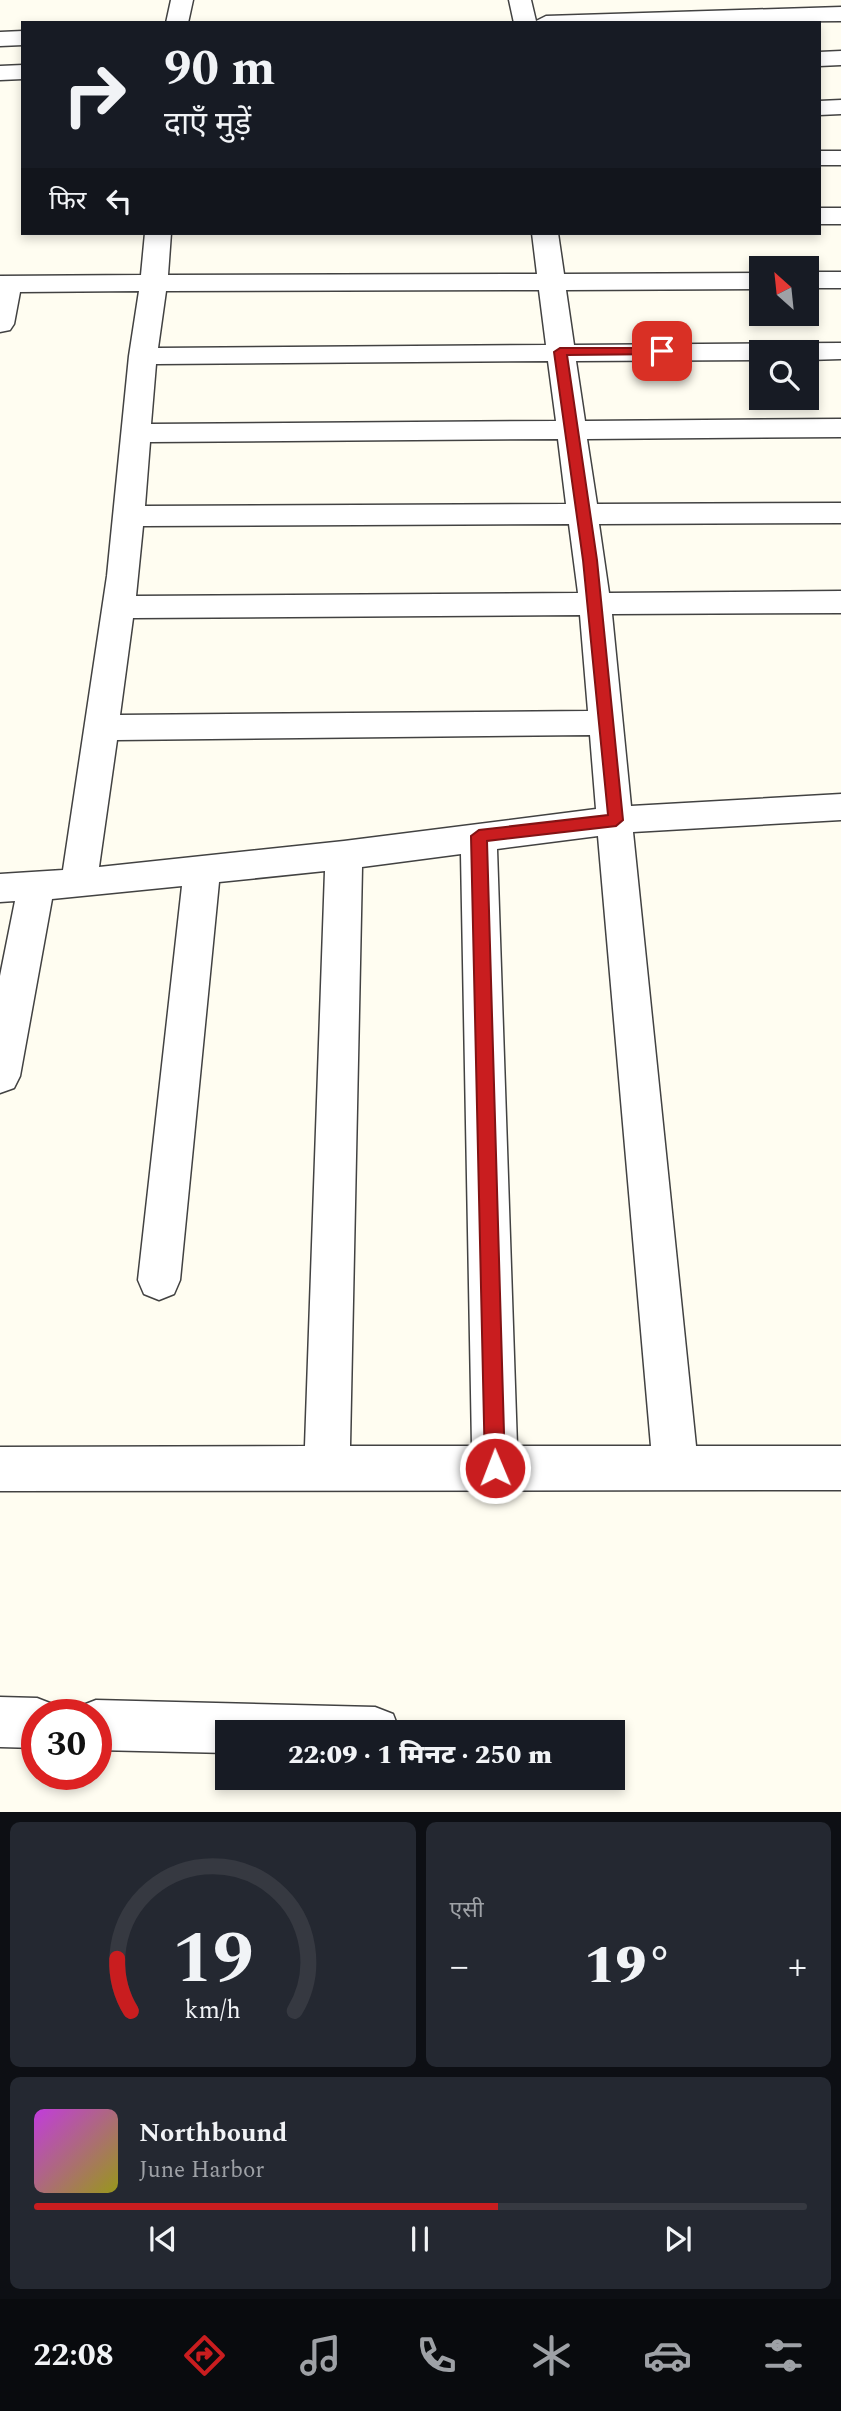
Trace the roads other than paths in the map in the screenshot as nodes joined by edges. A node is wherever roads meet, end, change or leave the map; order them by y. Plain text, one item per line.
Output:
1 (182, 0) edge
2 (520, 0) edge
3 (841, 14) edge
4 (177, 21) edge
5 (525, 21) edge
6 (612, 21) edge
7 (21, 38) edge
8 (0, 39) edge
9 (841, 58) edge
10 (821, 59) edge
11 (21, 72) edge
12 (0, 73) edge
13 (841, 107) edge
14 (821, 108) edge
15 (821, 158) edge
16 (841, 158) edge
17 (821, 216) edge
18 (841, 216) edge
19 (158, 235) edge
20 (545, 235) edge
21 (819, 280) edge
22 (841, 280) edge
23 (749, 281) edge
24 (5, 283) edge
25 (154, 283) junction
26 (550, 283) junction
27 (0, 324) edge
28 (841, 351) edge
29 (560, 352) junction
30 (143, 356) junction
31 (570, 428) junction
32 (841, 428) edge
33 (136, 433) junction
34 (841, 513) edge
35 (584, 515) junction
36 (128, 516) junction
37 (841, 602) edge
38 (595, 605) junction
39 (118, 607) junction
40 (607, 723) junction
41 (100, 729) junction
42 (841, 807) edge
43 (616, 820) junction
44 (479, 836) junction
45 (344, 855) junction
46 (202, 869) junction
47 (79, 883) junction
48 (18, 887) edge
49 (0, 1076) edge
50 (159, 1280) dead end
51 (495, 1468) junction
52 (676, 1468) junction
53 (841, 1468) edge
54 (327, 1469) junction
55 (2, 1480) edge
56 (0, 1722) edge
57 (21, 1723) edge
58 (112, 1724) edge
59 (215, 1727) edge

1 - 4 street
2 - 5 street
3 - 6 street
7 - 8 street
9 - 10 street
11 - 12 street
13 - 14 street
15 - 16 street
17 - 18 street
19 - 25 street
20 - 26 street
21 - 22 street
23 - 26 street
24 - 25 street
24 - 27 street
25 - 26 street
25 - 30 street
26 - 29 street
28 - 29 street
29 - 30 street
29 - 31 street
30 - 33 street
31 - 32 street
31 - 33 street
31 - 35 street
33 - 36 street
34 - 35 street
35 - 36 street
35 - 38 street
36 - 39 street
37 - 38 street
38 - 39 street
38 - 40 street
39 - 41 street
40 - 41 street
40 - 43 street
41 - 47 street
42 - 43 street
43 - 44 street
43 - 52 street
44 - 45 street
44 - 51 street
45 - 46 street
45 - 54 street
46 - 47 street
46 - 50 street
47 - 48 street
48 - 49 street
51 - 52 street
51 - 54 street
52 - 53 street
54 - 55 street
56 - 57 street
58 - 59 street

